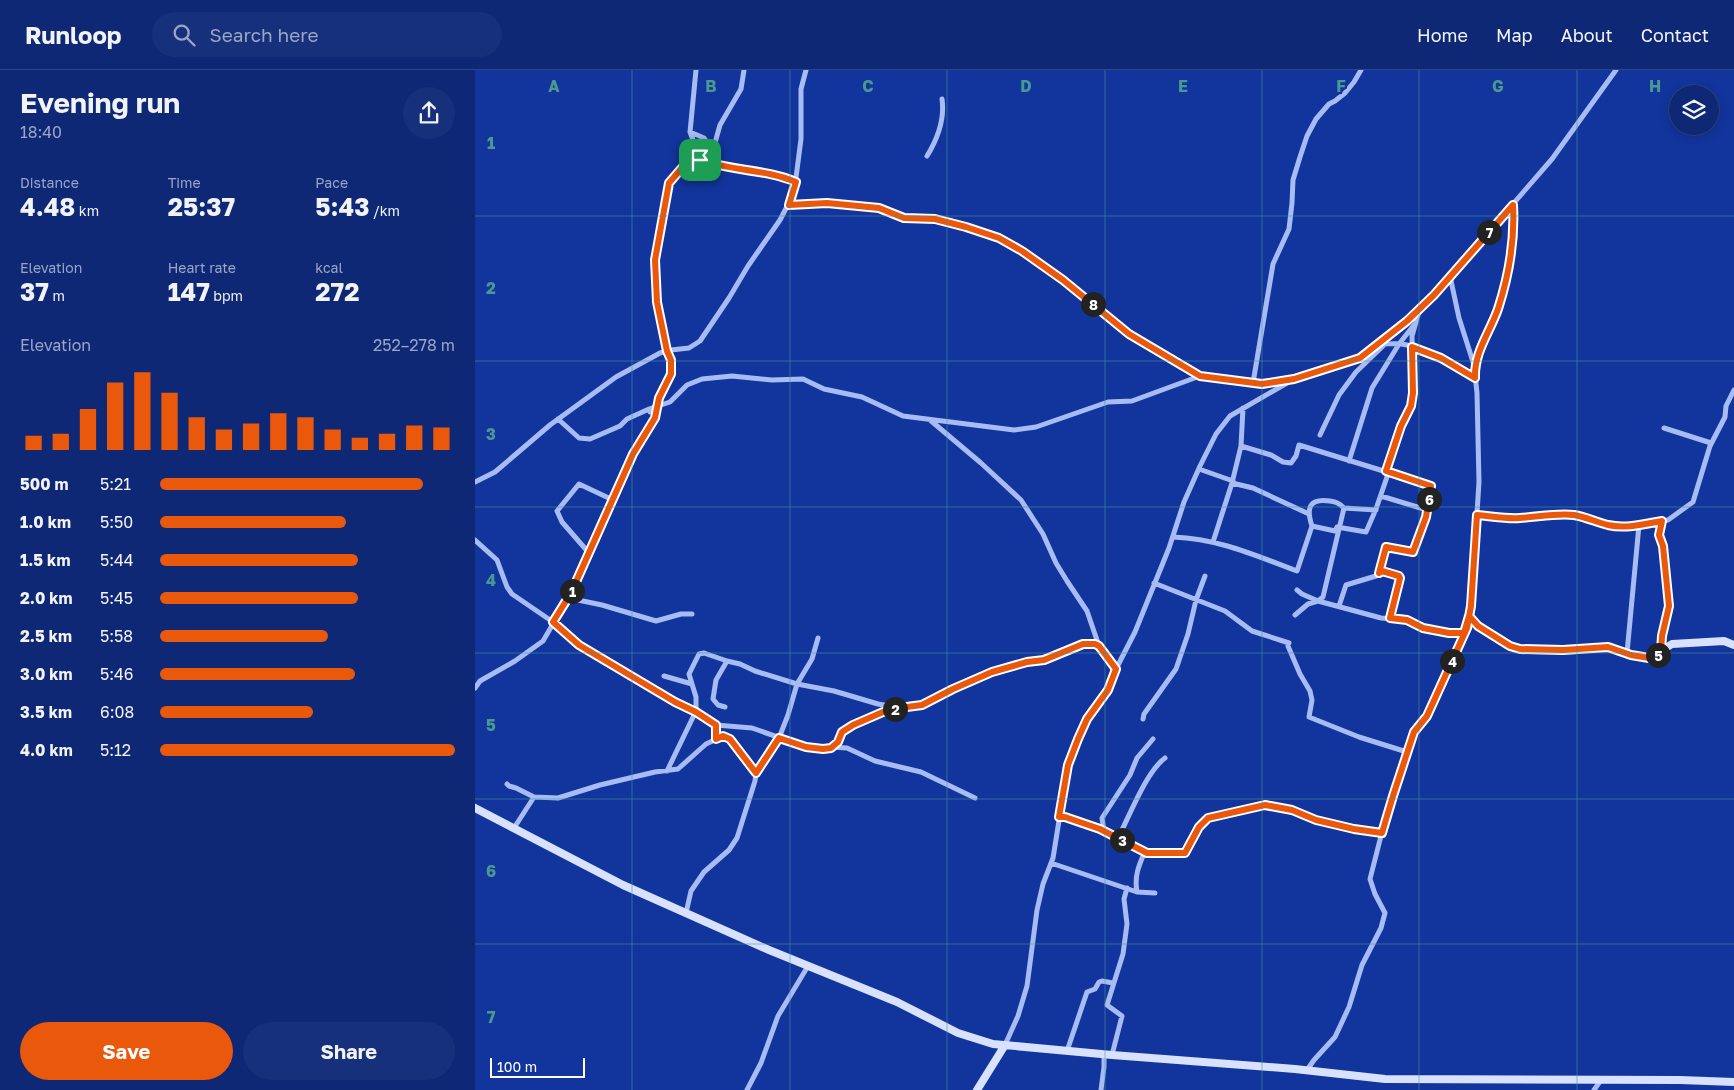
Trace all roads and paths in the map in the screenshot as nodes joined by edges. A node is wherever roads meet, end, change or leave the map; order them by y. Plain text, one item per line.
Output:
1 (696, 70) edge
2 (744, 70) edge
3 (806, 70) edge
4 (1361, 70) edge
5 (1616, 70) edge
6 (942, 99) dead end
7 (690, 132) junction
8 (713, 150) junction
9 (927, 156) dead end
10 (700, 160) junction
11 (687, 162) junction
12 (796, 182) junction
13 (789, 205) junction
14 (1513, 205) junction
15 (1451, 276) junction
16 (1416, 313) junction
17 (1417, 323) junction
18 (1382, 344) junction
19 (1399, 344) junction
20 (1412, 347) junction
21 (667, 351) junction
22 (1474, 365) junction
23 (1200, 376) junction
24 (1475, 378) junction
25 (1294, 379) junction
26 (1253, 383) junction
27 (1734, 390) edge
28 (657, 407) junction
29 (1243, 408) junction
30 (649, 409) junction
31 (655, 418) junction
32 (558, 419) junction
33 (930, 419) junction
34 (1664, 428) dead end
35 (1320, 434) dead end
36 (1711, 443) junction
37 (1241, 446) junction
38 (1349, 461) junction
39 (1199, 469) junction
40 (1388, 472) junction
41 (475, 482) edge
42 (1233, 482) junction
43 (1381, 496) junction
44 (613, 500) junction
45 (1344, 508) junction
46 (1375, 510) junction
47 (1427, 510) junction
48 (1309, 514) junction
49 (1477, 515) junction
50 (1662, 521) junction
51 (1639, 525) junction
52 (1311, 526) junction
53 (1339, 528) junction
54 (1173, 537) junction
55 (475, 540) edge
56 (1213, 542) junction
57 (589, 553) junction
58 (1379, 573) junction
59 (1205, 576) dead end
60 (1154, 583) junction
61 (1297, 590) dead end
62 (1196, 598) junction
63 (566, 601) junction
64 (1319, 601) junction
65 (1339, 606) junction
66 (692, 614) dead end
67 (1295, 615) dead end
68 (1469, 616) junction
69 (1390, 618) junction
70 (553, 622) junction
71 (1464, 633) junction
72 (818, 638) dead end
73 (1734, 645) edge
74 (1099, 646) junction
75 (1661, 651) junction
76 (1627, 654) junction
77 (727, 661) junction
78 (1116, 669) junction
79 (664, 676) dead end
80 (692, 684) junction
81 (797, 684) junction
82 (475, 688) edge
83 (725, 707) dead end
84 (899, 708) junction
85 (696, 712) junction
86 (1143, 719) dead end
87 (716, 725) junction
88 (779, 738) junction
89 (1153, 738) dead end
90 (716, 739) junction
91 (831, 748) junction
92 (1407, 752) junction
93 (1165, 758) dead end
94 (667, 771) junction
95 (756, 773) junction
96 (507, 784) dead end
97 (534, 797) junction
98 (975, 798) dead end
99 (475, 808) edge
100 (1059, 817) junction
101 (514, 828) junction
102 (1104, 831) junction
103 (1382, 833) junction
104 (1118, 838) junction
105 (1145, 852) junction
106 (1051, 863) junction
107 (1127, 888) junction
108 (1137, 892) junction
109 (1155, 893) dead end
110 (686, 913) junction
111 (808, 966) junction
112 (1113, 983) junction
113 (1005, 1045) junction
114 (1067, 1051) junction
115 (1108, 1055) junction
116 (1307, 1070) junction
117 (1601, 1080) junction
118 (1734, 1082) edge
119 (747, 1090) edge
120 (977, 1090) edge
121 (1101, 1090) edge
122 (1594, 1090) edge

1 - 7 street
2 - 8 street
3 - 12 street
4 - 26 street
5 - 14 street
6 - 9 street
7 - 8 street
7 - 11 street
8 - 10 street
10 - 11 street
10 - 12 street
11 - 21 street
12 - 13 street
13 - 21 street
13 - 23 street
14 - 15 street
14 - 22 street
15 - 16 street
15 - 22 street
16 - 17 street
16 - 18 street
17 - 19 street
17 - 20 street
18 - 19 street
18 - 25 street
18 - 35 street
19 - 20 street
19 - 38 street
20 - 24 street
20 - 40 street
21 - 28 street
21 - 32 street
22 - 24 street
23 - 26 street
23 - 33 street
24 - 49 street
25 - 26 street
25 - 29 street
27 - 36 street
28 - 30 street
28 - 31 street
28 - 33 street
29 - 37 street
29 - 39 street
30 - 31 street
30 - 32 street
31 - 44 street
32 - 41 street
33 - 74 street
34 - 36 street
36 - 50 street
37 - 38 street
37 - 42 street
38 - 40 street
39 - 42 street
39 - 54 street
40 - 43 street
40 - 47 street
42 - 48 street
42 - 56 street
43 - 46 street
43 - 47 street
44 - 57 street
44 - 57 street
45 - 46 street
45 - 48 street
45 - 53 street
46 - 53 street
47 - 58 street
48 - 52 street
49 - 51 street
49 - 68 street
50 - 51 street
50 - 75 street
51 - 76 street
52 - 53 street
52 - 56 street
53 - 64 street
54 - 56 street
54 - 60 street
55 - 70 street
57 - 63 street
58 - 65 street
58 - 69 street
59 - 62 street
60 - 62 street
60 - 78 street
61 - 64 street
62 - 86 street
62 - 92 street
63 - 66 street
63 - 70 street
64 - 65 street
64 - 67 street
65 - 69 street
68 - 71 street
68 - 76 street
69 - 71 street
70 - 82 street
70 - 85 street
71 - 92 street
72 - 81 street
73 - 75 main road
74 - 78 street
74 - 84 street
75 - 76 street
77 - 80 street
77 - 81 street
77 - 83 street
78 - 100 street
79 - 80 street
80 - 85 street
81 - 84 street
81 - 88 street
84 - 91 street
85 - 87 street
85 - 94 street
87 - 88 street
87 - 90 street
88 - 91 street
88 - 95 street
89 - 102 street
90 - 94 street
90 - 95 street
91 - 98 street
92 - 103 street
93 - 104 street
94 - 97 street
95 - 110 street
96 - 97 street
97 - 101 street
99 - 101 main road
100 - 102 street
100 - 106 street
101 - 110 main road
102 - 104 street
103 - 105 street
103 - 116 street
104 - 105 street
105 - 108 street
106 - 107 street
106 - 113 street
107 - 108 street
107 - 112 street
108 - 109 street
110 - 111 main road
111 - 113 main road
111 - 119 street
112 - 114 street
112 - 115 street
113 - 114 main road
113 - 120 main road
114 - 115 main road
115 - 116 main road
115 - 121 street
116 - 117 main road
117 - 118 main road
117 - 122 street

